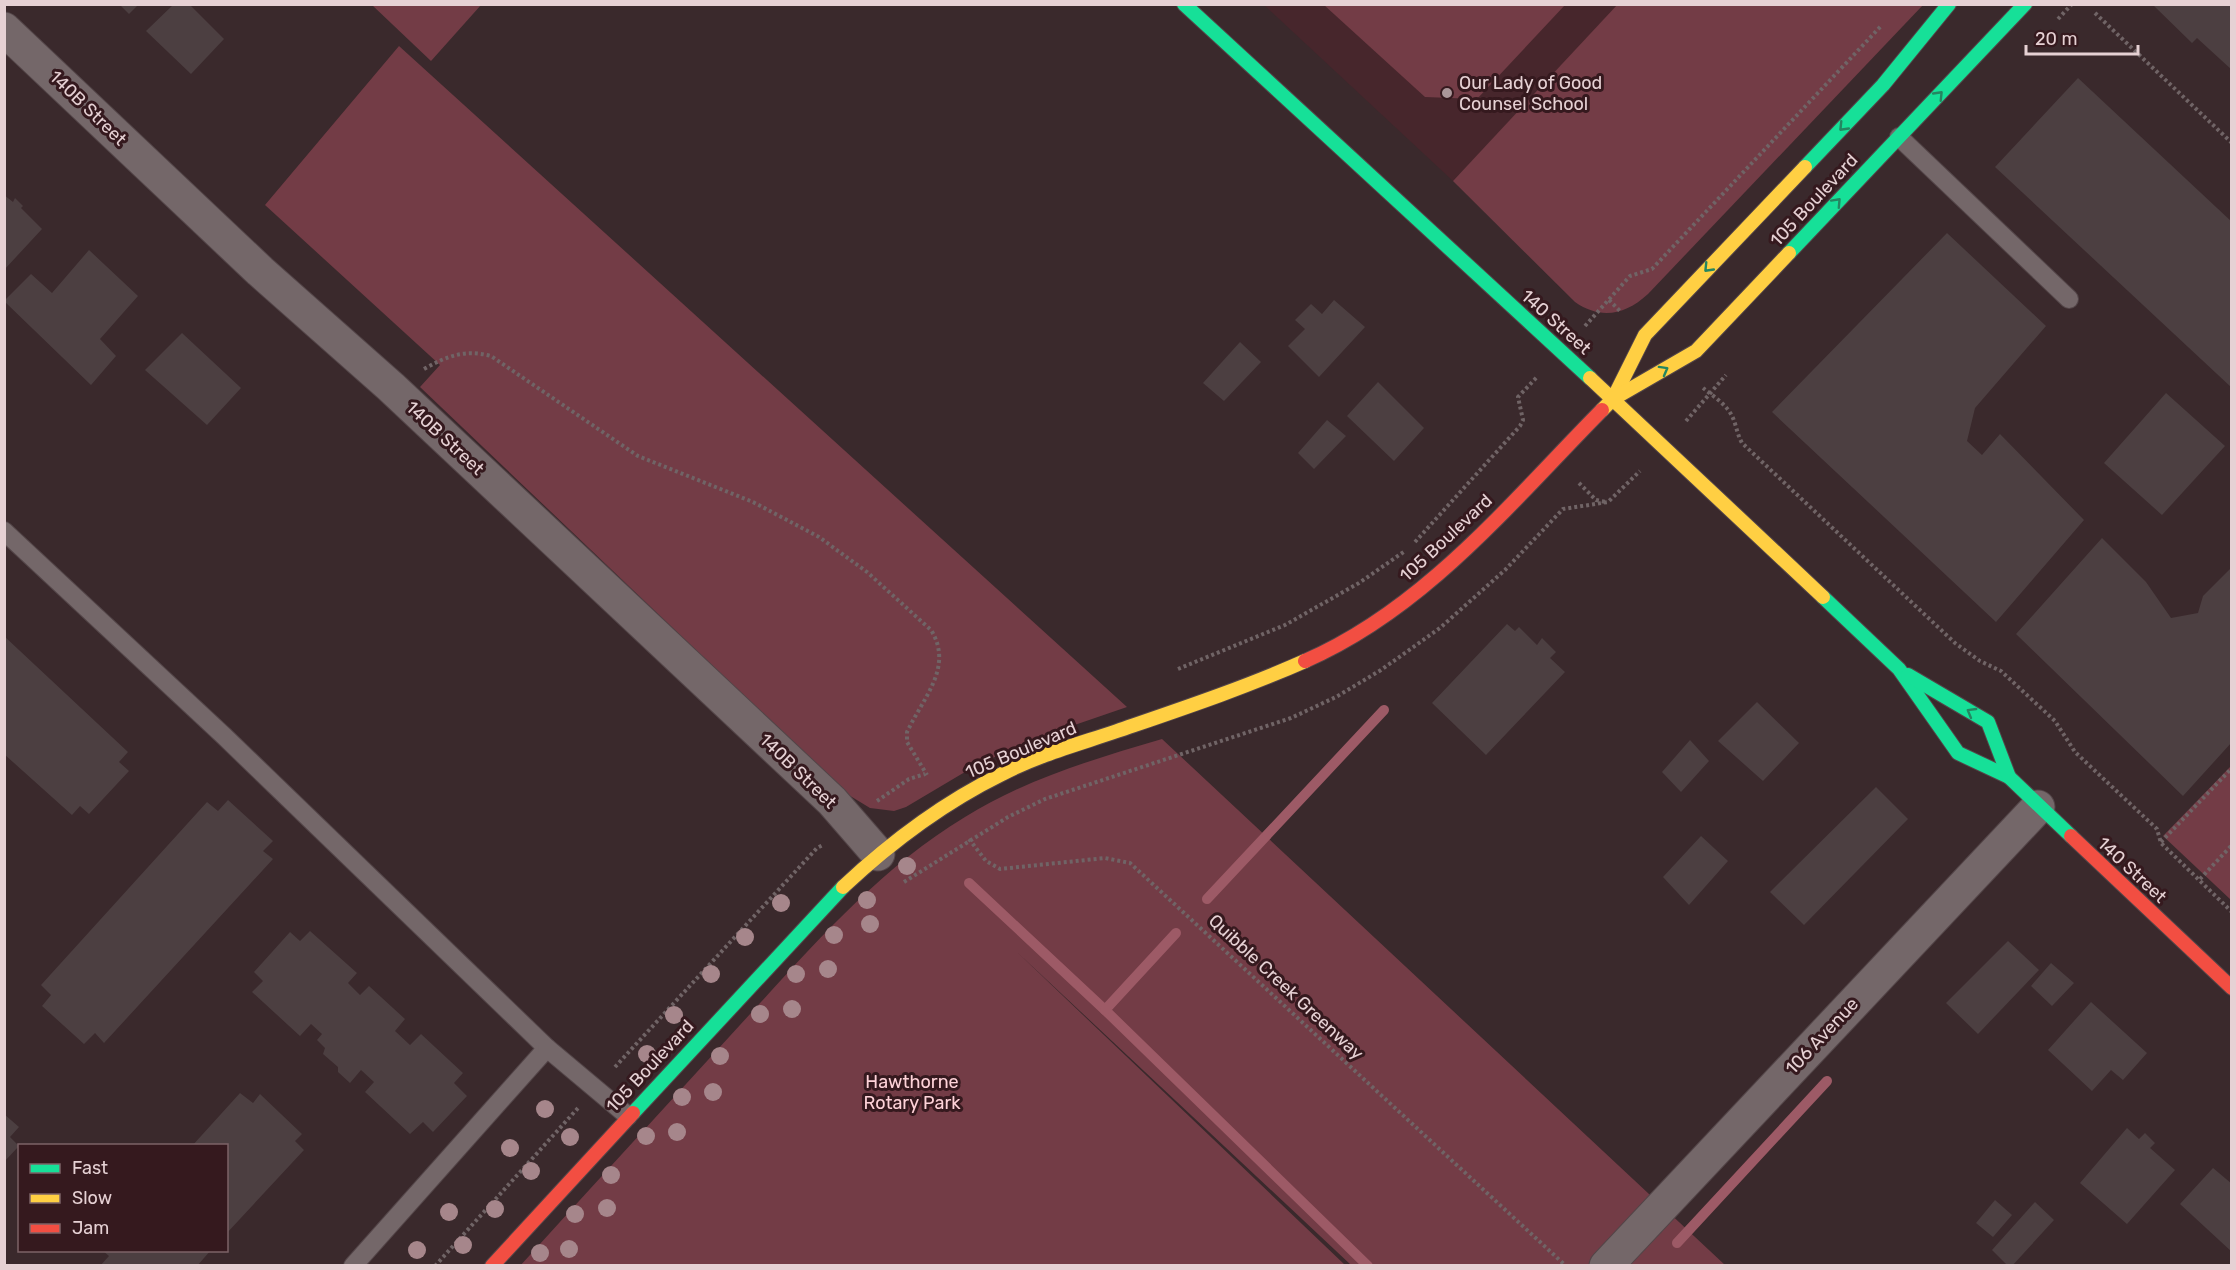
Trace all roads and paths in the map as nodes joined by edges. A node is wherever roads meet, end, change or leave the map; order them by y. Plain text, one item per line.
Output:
1 (1184, 4) edge
2 (1949, 4) edge
3 (2025, 4) edge
4 (2096, 14) dead end
5 (1885, 22) dead end
6 (4, 29) edge
7 (1899, 137) junction
8 (2232, 142) edge
9 (2069, 299) dead end
10 (1608, 300) junction
11 (1620, 311) dead end
12 (1598, 312) dead end
13 (418, 372) dead end
14 (1724, 378) dead end
15 (1528, 386) dead end
16 (1710, 394) junction
17 (1613, 399) junction
18 (1701, 404) dead end
19 (1520, 426) junction
20 (1524, 430) dead end
21 (1575, 478) dead end
22 (1631, 481) dead end
23 (1608, 502) junction
24 (4, 531) edge
25 (1899, 669) junction
26 (1168, 673) dead end
27 (2232, 768) edge
28 (931, 771) dead end
29 (926, 773) junction
30 (2009, 777) junction
31 (930, 781) dead end
32 (872, 804) dead end
33 (2038, 807) junction
34 (964, 831) dead end
35 (970, 840) junction
36 (829, 843) dead end
37 (2161, 843) junction
38 (2232, 845) edge
39 (878, 854) junction
40 (2200, 879) junction
41 (898, 887) dead end
42 (2232, 912) edge
43 (2232, 988) edge
44 (547, 1048) junction
45 (594, 1089) junction
46 (628, 1116) junction
47 (353, 1266) edge
48 (435, 1266) edge
49 (492, 1266) edge
50 (1566, 1266) edge
51 (1606, 1266) edge

1 - 17 street, 140 Street
2 -> 17 street, 105 Boulevard
7 -> 3 street, 105 Boulevard
4 - 8 path
5 - 10 path
6 - 39 street, 140B Street
7 - 9 lane
17 -> 7 street, 105 Boulevard
10 - 11 path
10 - 12 path
13 - 29 path
14 - 16 path
15 - 19 path
16 - 18 path
16 - 37 path
17 - 25 street, 140 Street
17 - 39 street, 105 Boulevard
19 - 20 path
19 - 26 path
21 - 23 path
22 - 23 path
23 - 35 path
24 - 44 lane
25 - 30 street, 140 Street
30 -> 25 street, 140 Street
27 - 37 path
28 - 29 path
29 - 31 path
29 - 32 path
30 - 33 street, 140 Street
33 - 43 street, 140 Street
33 - 51 street, 106 Avenue
34 - 35 path, Quibble Creek Greenway
35 - 41 path
35 - 50 path, Quibble Creek Greenway
36 - 45 path
37 - 40 path
38 - 40 path
39 - 46 street, 105 Boulevard
40 - 42 path
44 - 45 lane
44 - 47 lane
45 - 46 lane
45 - 48 path
46 - 49 street, 105 Boulevard

